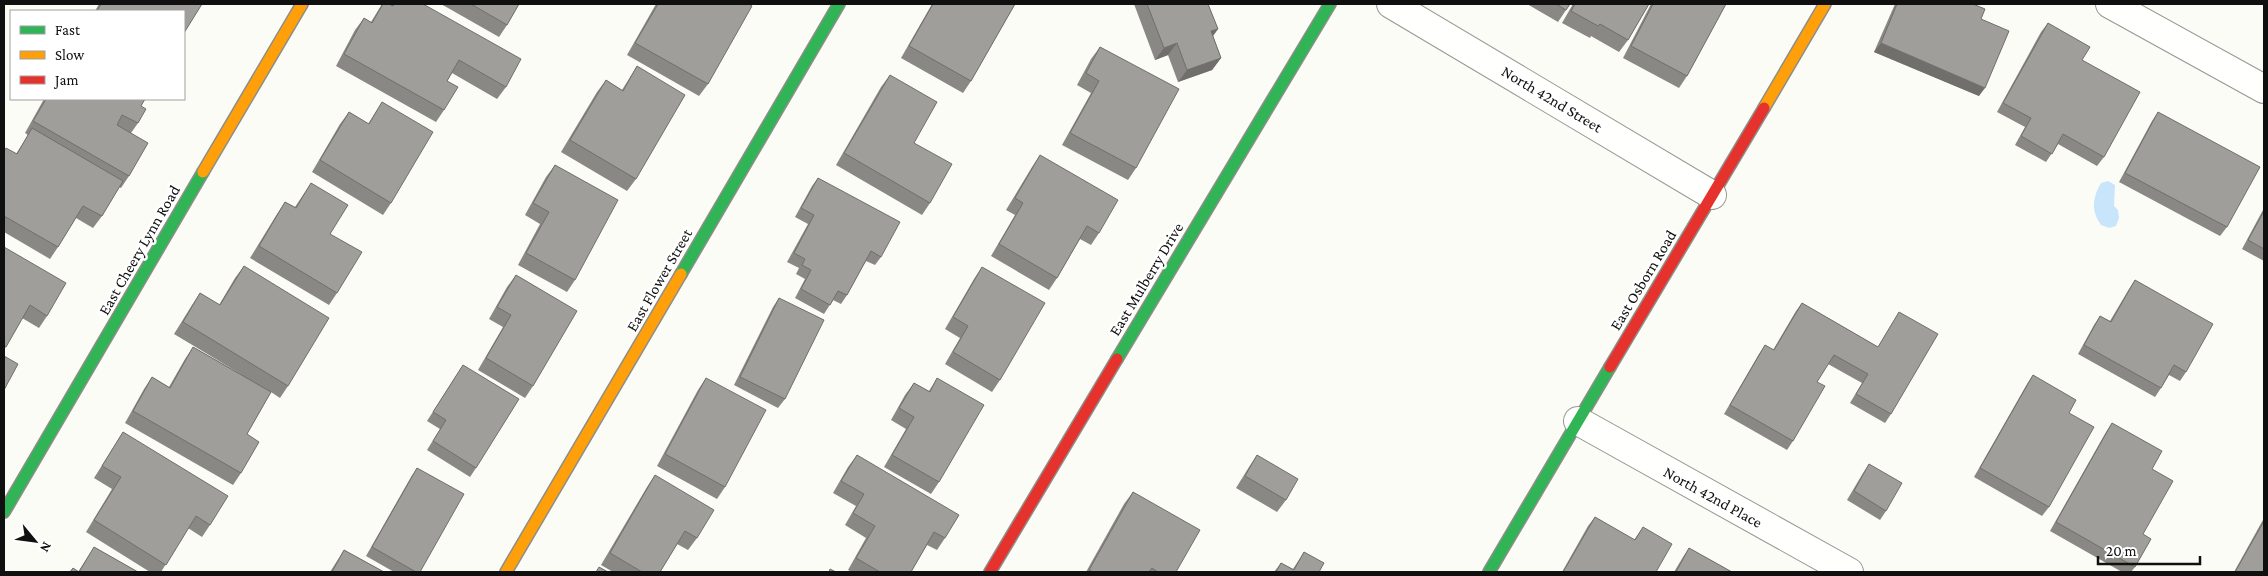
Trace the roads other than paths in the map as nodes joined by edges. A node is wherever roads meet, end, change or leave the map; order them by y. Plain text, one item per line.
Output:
1 (302, 4) edge
2 (839, 4) edge
3 (1330, 4) edge
4 (1391, 4) edge
5 (1825, 4) edge
6 (2110, 4) edge
7 (2264, 89) edge
8 (1712, 194) junction
9 (1578, 421) junction
10 (4, 512) edge
11 (506, 572) edge
12 (990, 572) edge
13 (1489, 572) edge
14 (1849, 572) edge

1 - 10 street, East Cheery Lynn Road
2 - 11 street, East Flower Street
3 - 12 street, East Mulberry Drive
4 - 8 street, North 42nd Street
5 - 8 street, East Osborn Road
6 - 7 street
8 - 9 street, East Osborn Road
9 - 13 street, East Osborn Road
9 - 14 street, North 42nd Place

